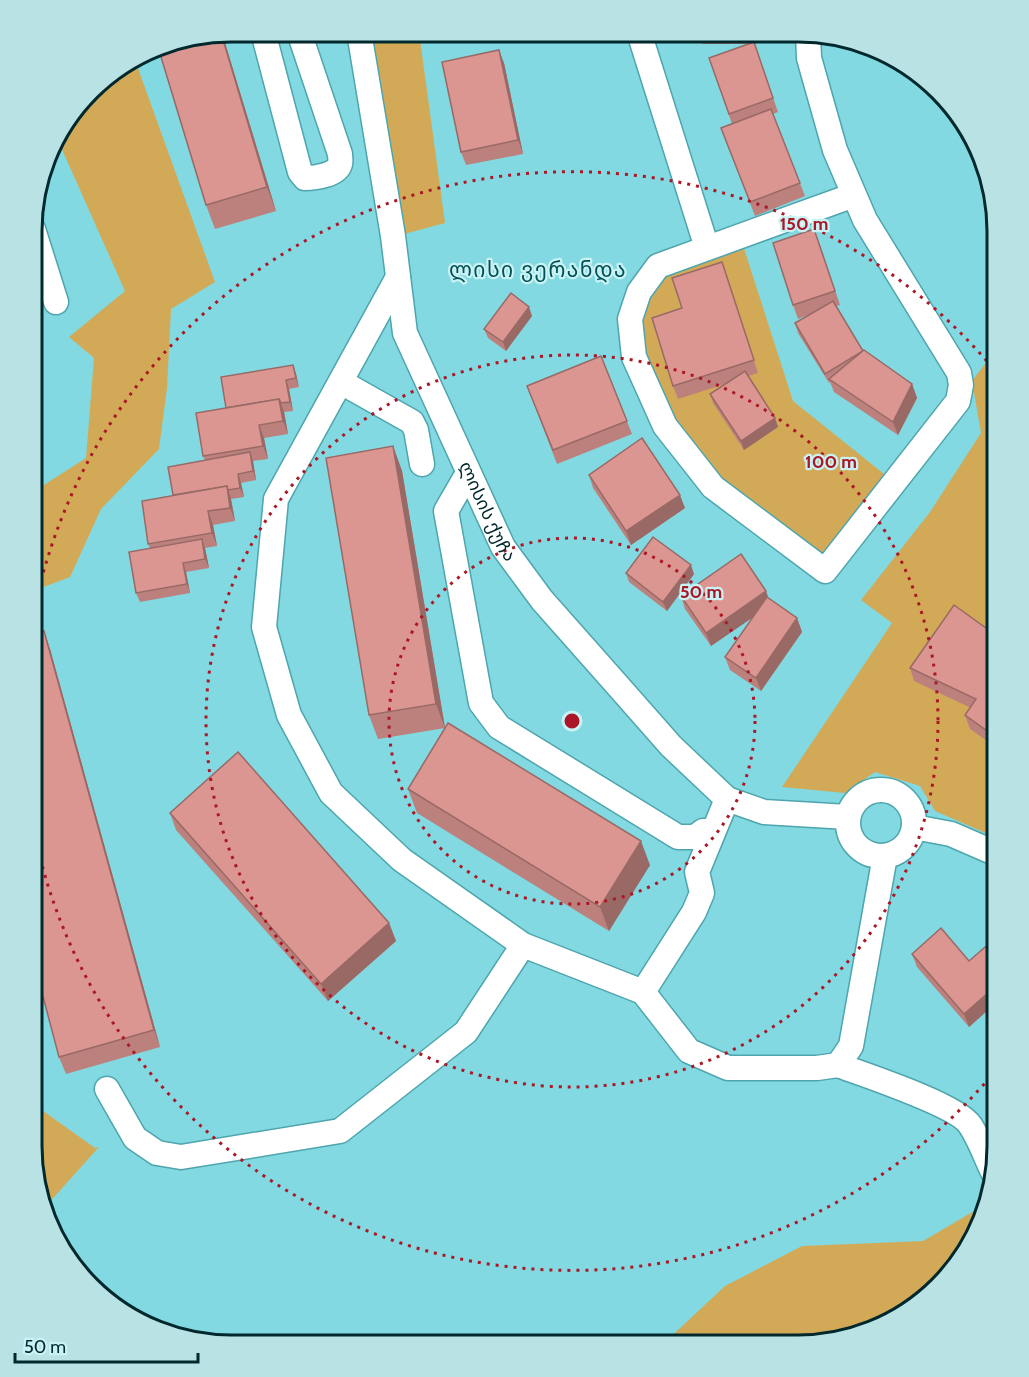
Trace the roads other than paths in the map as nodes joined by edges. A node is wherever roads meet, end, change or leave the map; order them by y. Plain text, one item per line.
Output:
1 (266, 42) edge
2 (302, 42) edge
3 (361, 42) edge
4 (642, 42) edge
5 (808, 43) edge
6 (854, 195) junction
7 (707, 248) junction
8 (42, 257) edge
9 (398, 277) junction
10 (56, 302) dead end
11 (341, 382) junction
12 (422, 464) dead end
13 (468, 473) junction
14 (727, 799) junction
15 (848, 817) junction
16 (914, 827) junction
17 (703, 831) dead end
18 (987, 850) edge
19 (885, 856) junction
20 (523, 945) junction
21 (643, 992) junction
22 (838, 1065) junction
23 (107, 1089) dead end
24 (987, 1159) edge

1 - 2 street
3 - 9 street, ლისის ქუჩა
4 - 7 street
5 - 6 street
6 - 7 street
6 - 7 street
8 - 10 street
9 - 11 street
9 - 13 street, ლისის ქუჩა
11 - 12 street
11 - 20 street
13 - 14 street, ლისის ქუჩა
13 - 17 street
14 - 15 street, ლისის ქუჩა
14 - 21 street
15 - 16 street
15 - 19 street
16 - 18 street
16 - 19 street
19 - 22 street
20 - 21 street
20 - 23 street
21 - 22 street
22 - 24 street

